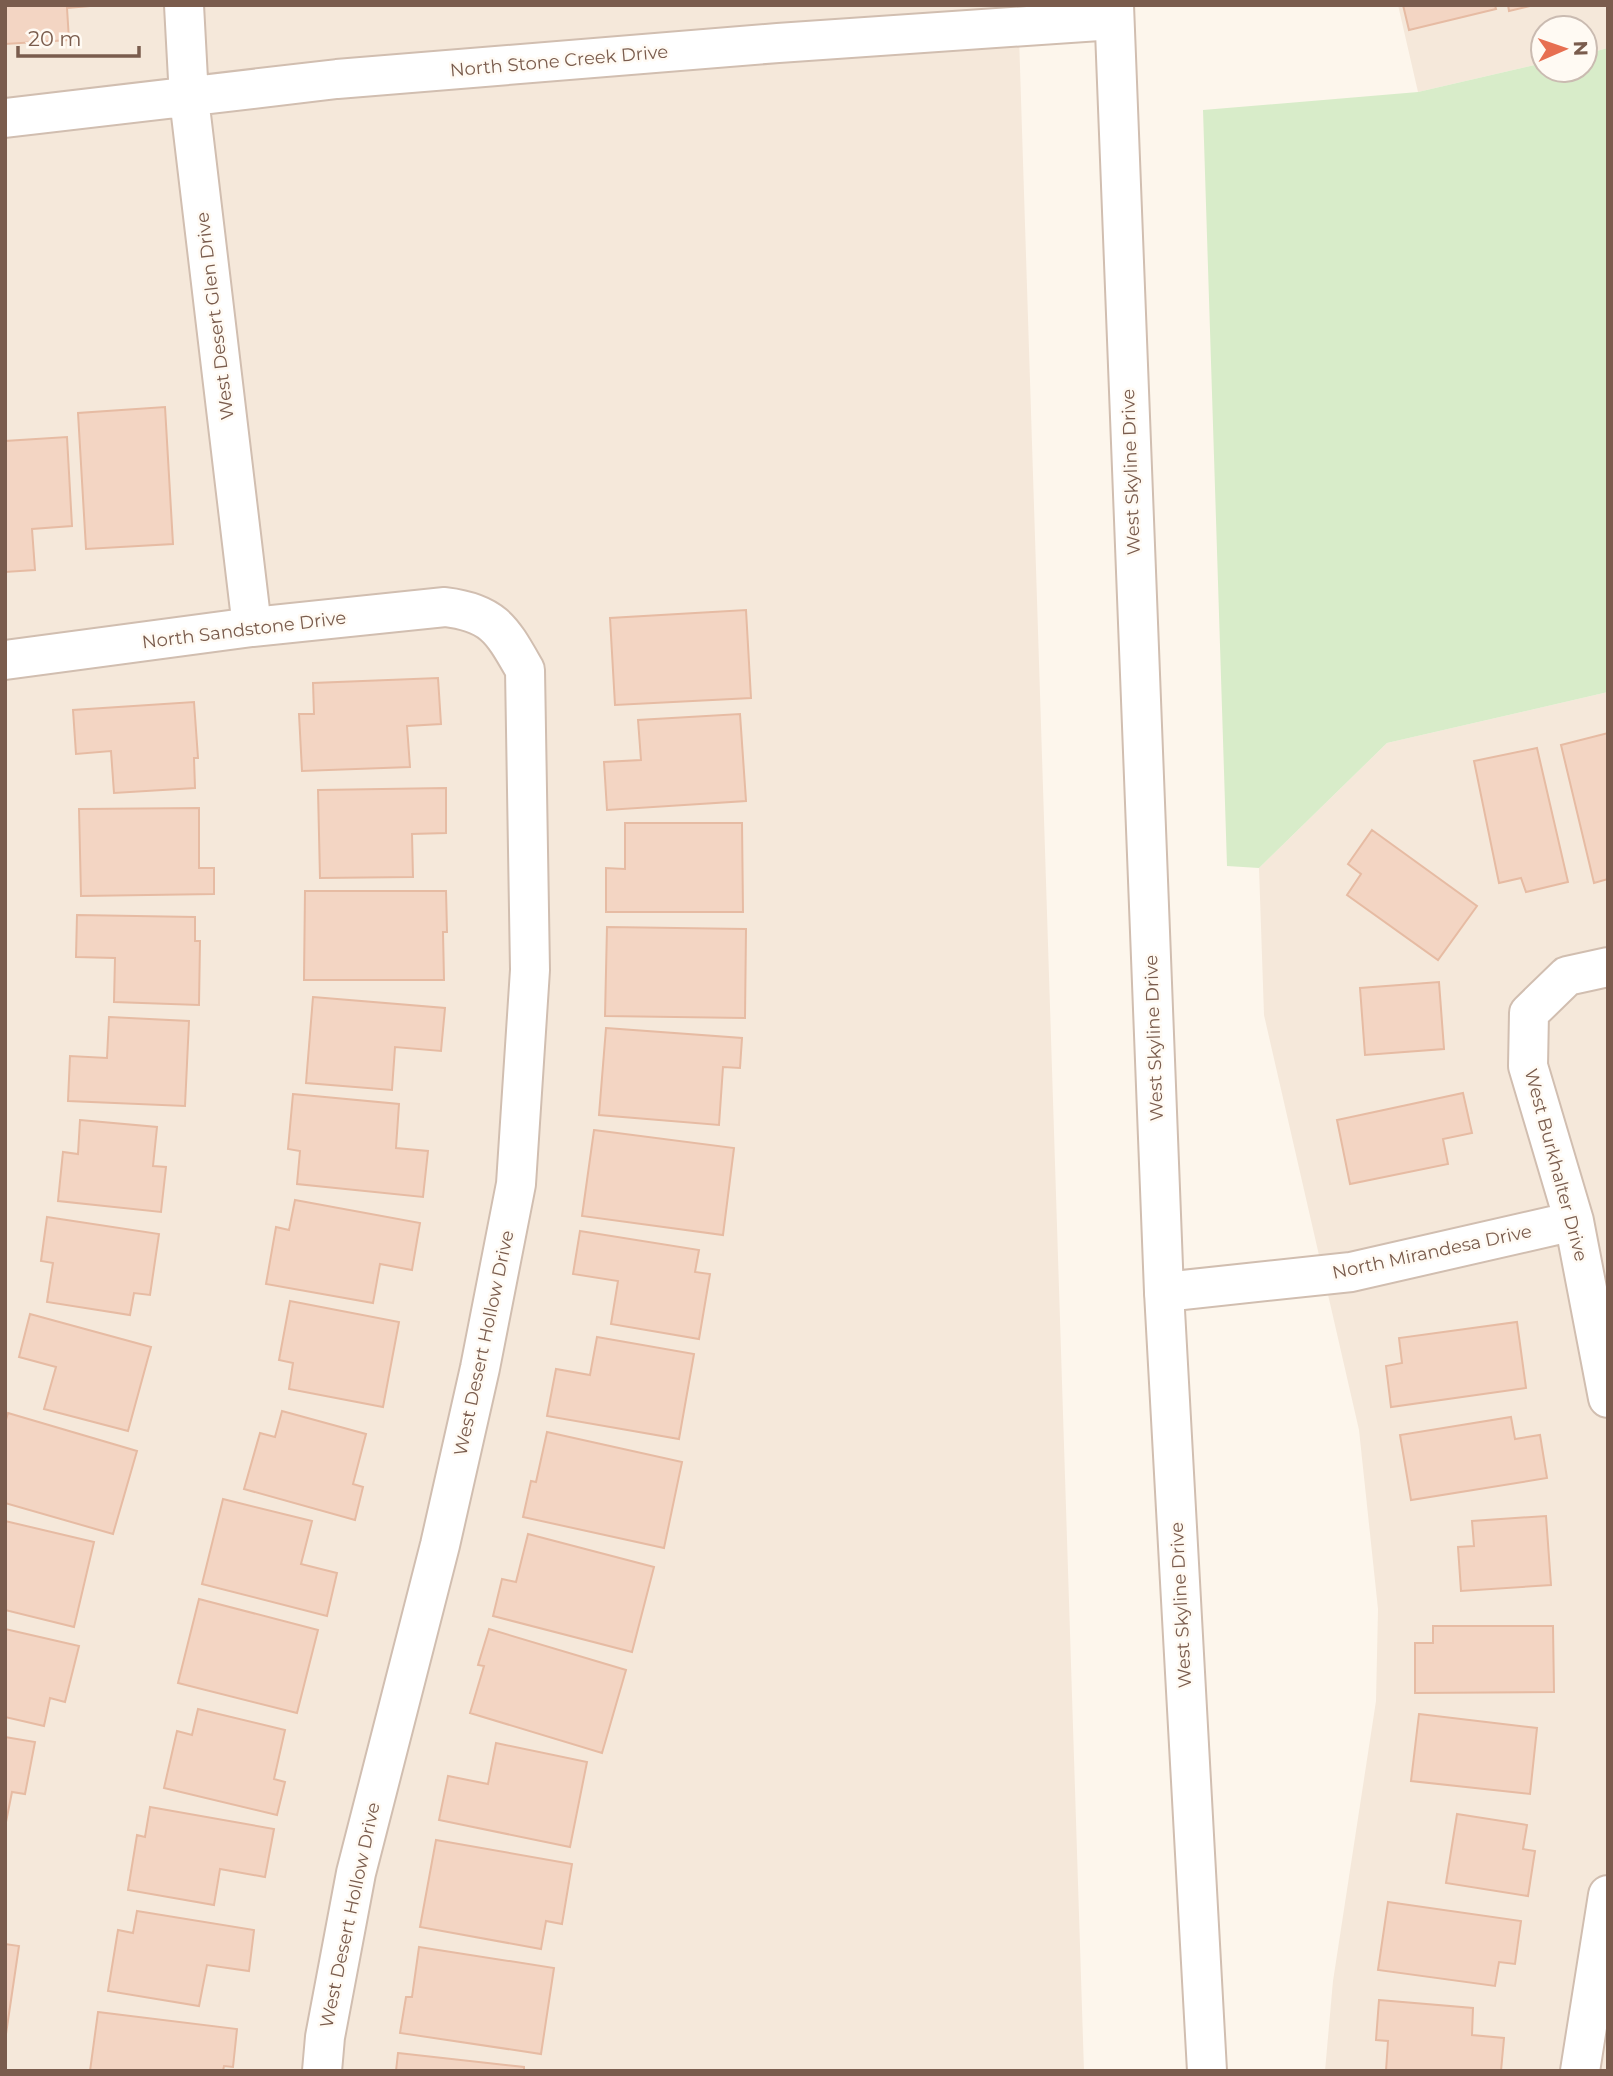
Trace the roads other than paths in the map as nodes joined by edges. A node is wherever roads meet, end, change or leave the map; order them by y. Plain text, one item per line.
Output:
1 (184, 5) edge
2 (1114, 13) edge
3 (189, 97) junction
4 (5, 118) edge
5 (483, 615) joint
6 (252, 627) junction
7 (5, 660) edge
8 (1608, 967) edge
9 (1574, 1221) junction
10 (1164, 1292) junction
11 (1608, 1398) edge
12 (1608, 1895) edge
13 (323, 2071) edge
14 (1207, 2071) edge
15 (1580, 2071) edge

1 - 3 street, West Desert Glen Drive
2 - 3 street, North Stone Creek Drive
2 - 10 street, West Skyline Drive
3 - 4 street, North Stone Creek Drive
3 - 6 street, West Desert Glen Drive
5 - 6 street, North Sandstone Drive
5 - 13 street, West Desert Hollow Drive
6 - 7 street, North Sandstone Drive
8 - 9 street, West Burkhalter Drive
9 - 10 street, North Mirandesa Drive
9 - 11 street, West Burkhalter Drive
10 - 14 street, West Skyline Drive
12 - 15 street

